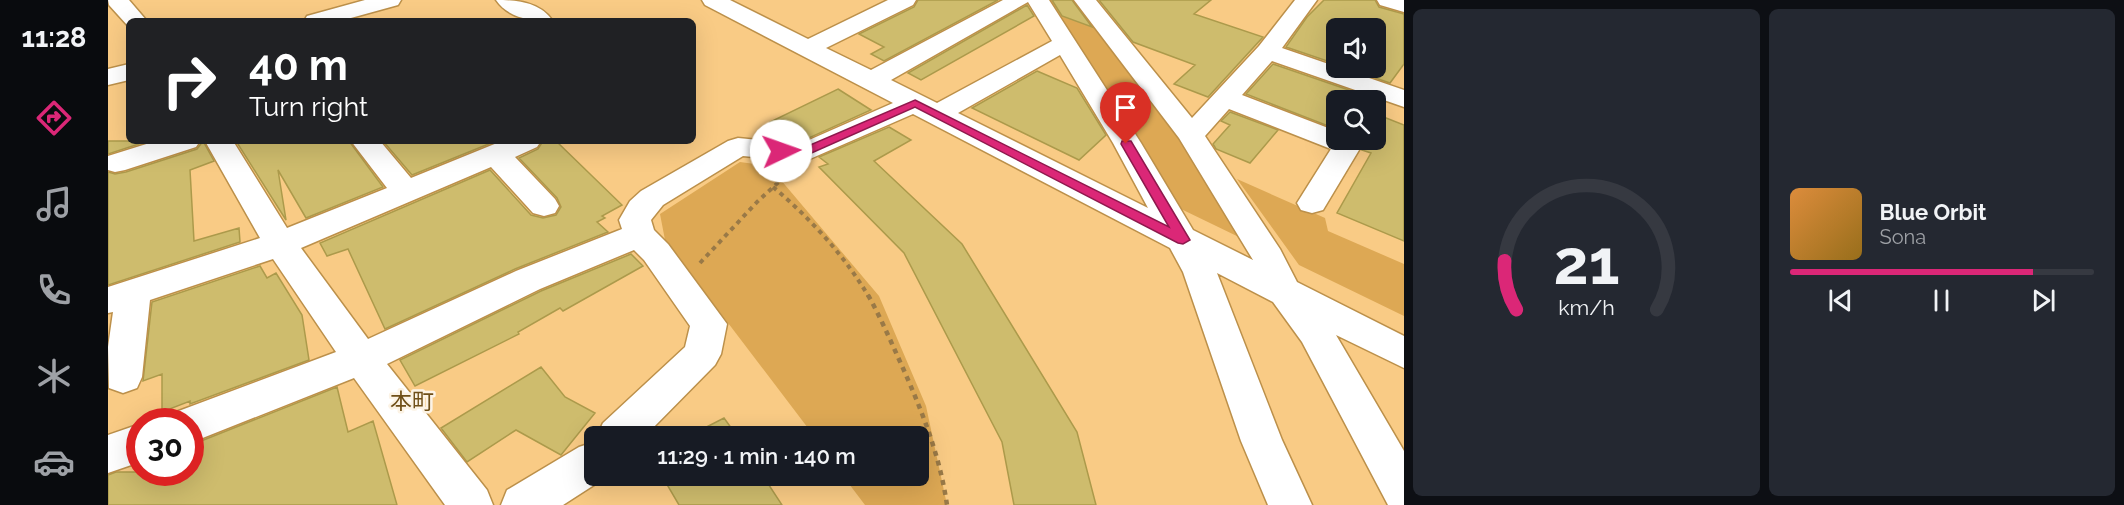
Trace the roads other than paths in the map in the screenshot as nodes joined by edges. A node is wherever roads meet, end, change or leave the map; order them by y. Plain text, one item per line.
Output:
1 (390, 0) edge
2 (507, 0) edge
3 (713, 0) edge
4 (905, 0) edge
5 (1019, 0) edge
6 (1306, 0) edge
7 (1388, 0) edge
8 (1089, 5) edge
9 (1404, 5) edge
10 (1042, 7) edge
11 (350, 11) edge
12 (326, 18) edge
13 (537, 18) edge
14 (1065, 43) junction
15 (808, 48) junction
16 (1268, 51) junction
17 (126, 73) edge
18 (108, 77) edge
19 (870, 81) junction
20 (1225, 98) junction
21 (1394, 99) edge
22 (926, 109) junction
23 (1326, 134) edge
24 (1191, 135) junction
25 (176, 144) edge
26 (221, 144) edge
27 (373, 144) edge
28 (520, 144) edge
29 (1345, 150) edge
30 (496, 154) junction
31 (115, 163) dead end
32 (406, 192) junction
33 (1312, 204) dead end
34 (544, 206) dead end
35 (639, 235) junction
36 (1183, 240) junction
37 (280, 244) junction
38 (1283, 290) junction
39 (121, 296) edge
40 (1404, 352) edge
41 (360, 359) junction
42 (123, 377) dead end
43 (204, 420) edge
44 (628, 426) edge
45 (126, 448) edge
46 (108, 454) edge
47 (584, 469) edge
48 (1404, 492) edge
49 (471, 505) edge
50 (523, 505) edge
51 (1290, 505) edge

1 - 11 street
2 - 13 street
3 - 15 street
4 - 15 street
5 - 19 street
6 - 16 street
7 - 9 street
8 - 10 street
8 - 24 street
10 - 14 street
11 - 12 street
14 - 22 street
14 - 36 street
15 - 19 street
16 - 20 street
16 - 21 street
17 - 18 street
19 - 22 street
20 - 23 street
20 - 24 street
22 - 35 street
22 - 36 street
24 - 38 street
25 - 31 street
26 - 37 street
27 - 32 street
28 - 30 street
29 - 33 street
30 - 32 street
30 - 34 street
32 - 37 street
35 - 41 street
35 - 44 street
36 - 38 street
36 - 51 street
37 - 39 street
37 - 41 street
38 - 40 street
38 - 48 street
39 - 42 street
41 - 43 street
41 - 49 street
45 - 46 street
47 - 50 street

